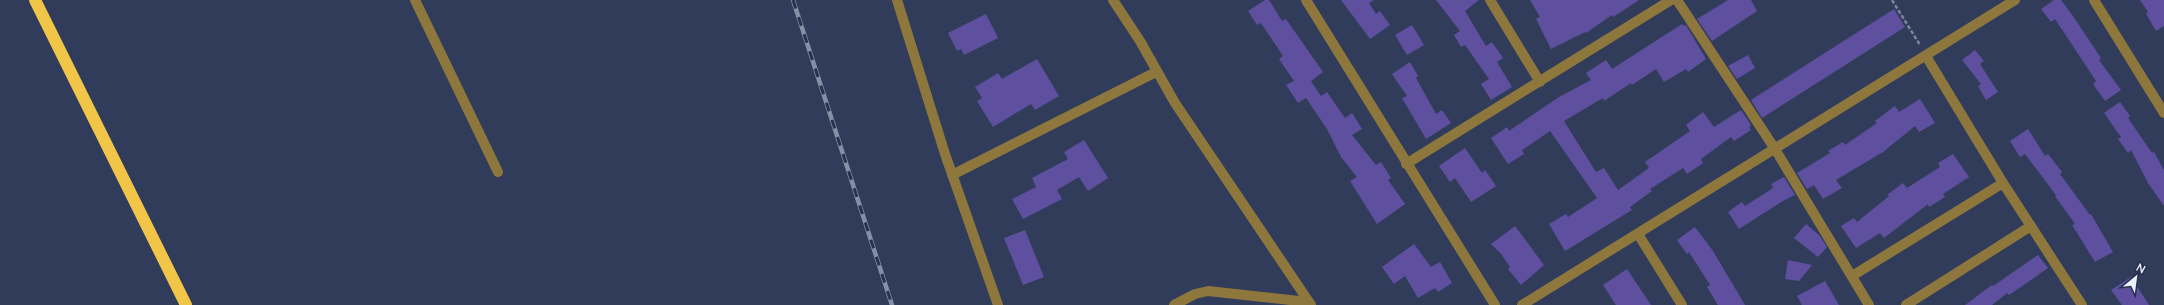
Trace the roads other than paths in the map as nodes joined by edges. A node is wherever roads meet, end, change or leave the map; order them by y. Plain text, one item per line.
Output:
1 (35, 0) edge
2 (415, 0) edge
3 (897, 0) edge
4 (1113, 0) edge
5 (1306, 0) edge
6 (1490, 0) edge
7 (1671, 0) edge
8 (1677, 0) edge
9 (2015, 0) edge
10 (2094, 0) edge
11 (1926, 56) junction
12 (1156, 72) junction
13 (1540, 82) junction
14 (2164, 113) edge
15 (1775, 149) junction
16 (1406, 164) junction
17 (498, 172) dead end
18 (952, 174) junction
19 (2004, 183) junction
20 (2031, 226) junction
21 (1638, 234) junction
22 (1852, 276) junction
23 (1310, 303) edge
24 (186, 305) edge
25 (998, 305) edge
26 (1174, 305) edge
27 (1495, 305) edge
28 (1522, 305) edge
29 (1682, 305) edge
30 (1869, 305) edge
31 (1906, 305) edge
32 (2082, 305) edge

1 - 24 highway
2 - 17 street
3 - 18 street
4 - 12 street
5 - 16 street
6 - 13 street
7 - 13 street
8 - 15 street
9 - 11 street
10 - 14 street
11 - 15 street
11 - 19 street
12 - 18 street
12 - 23 street
13 - 16 street
15 - 21 street
15 - 22 street
16 - 27 street
18 - 25 street
19 - 20 street
19 - 22 street
20 - 31 street
20 - 32 street
21 - 28 street
21 - 29 street
22 - 30 street
23 - 26 street

